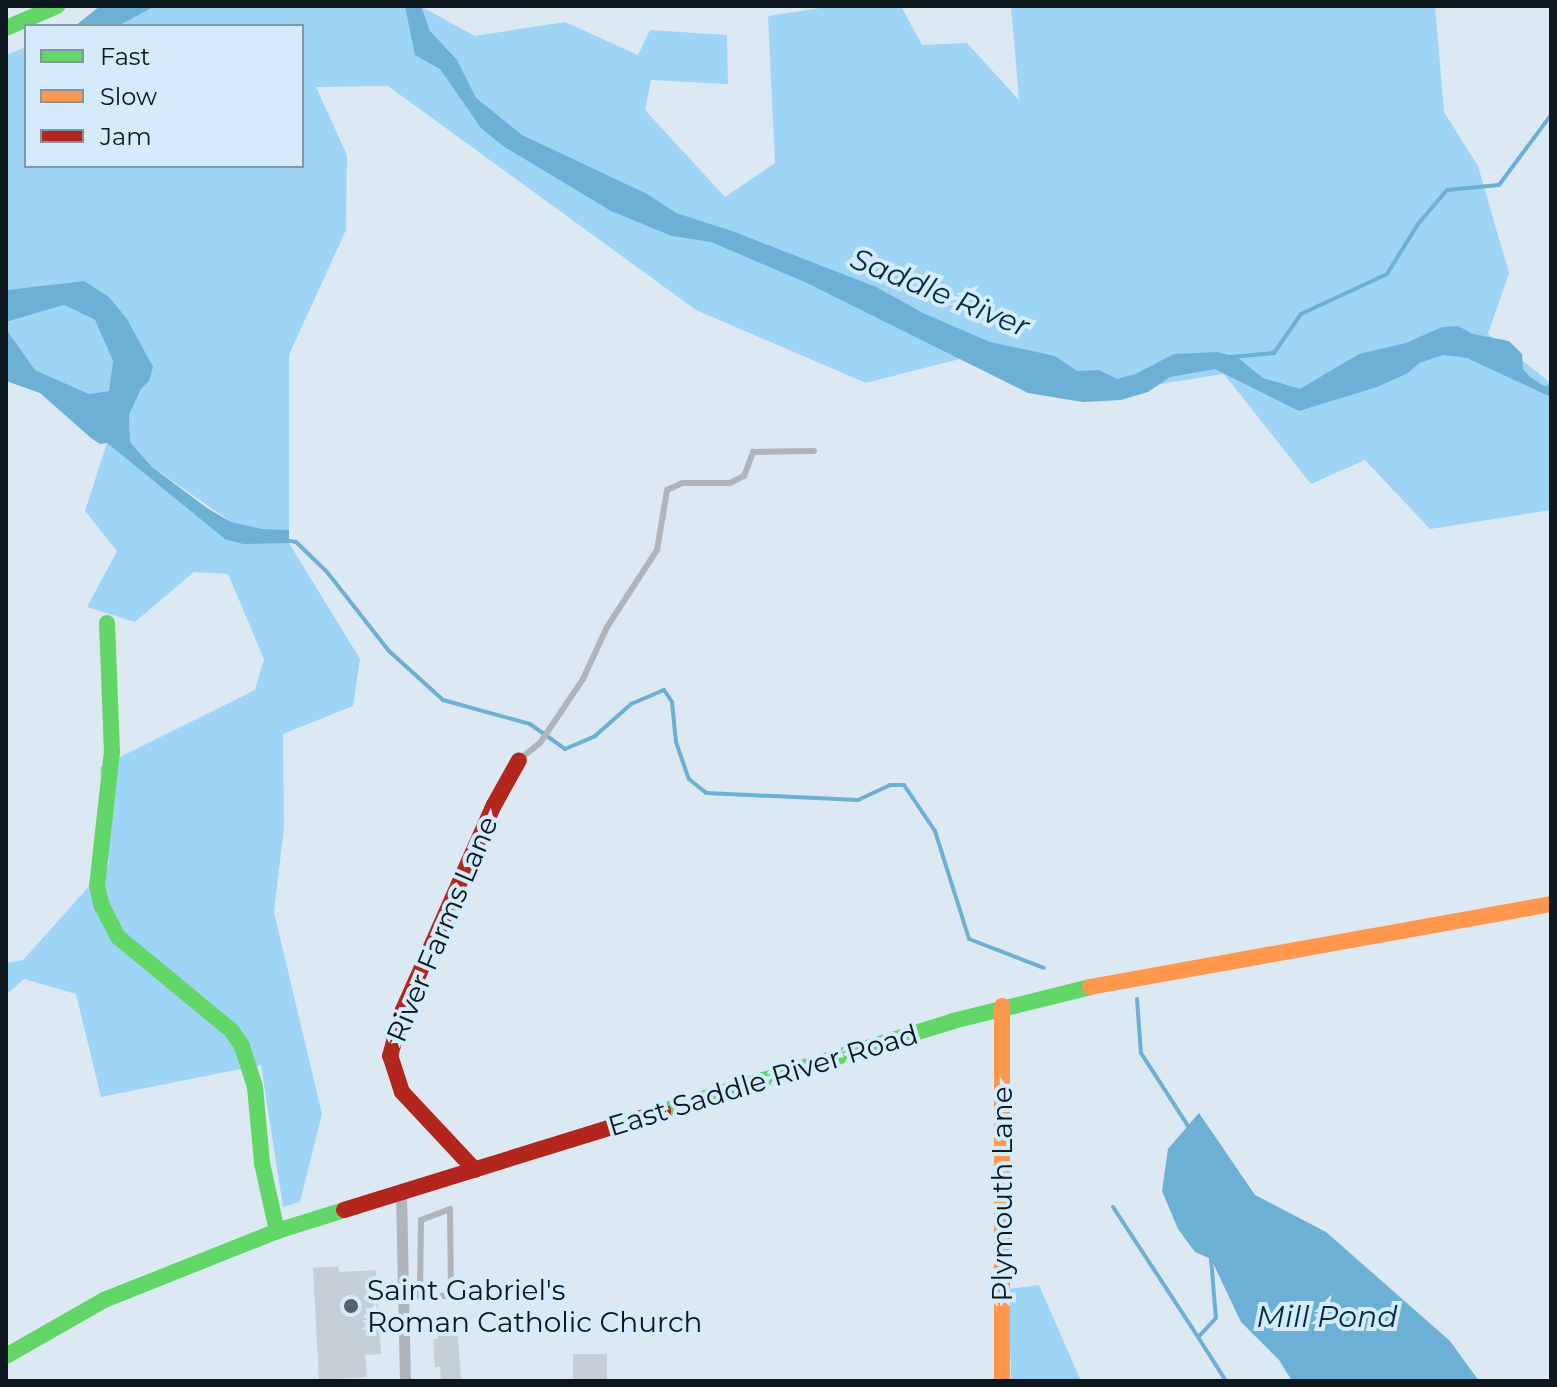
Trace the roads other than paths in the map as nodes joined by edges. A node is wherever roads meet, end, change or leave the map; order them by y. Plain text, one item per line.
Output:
1 (57, 6) edge
2 (6, 28) edge
3 (814, 451) dead end
4 (107, 623) dead end
5 (519, 760) joint
6 (1551, 904) edge
7 (1002, 1006) junction
8 (475, 1170) junction
9 (401, 1193) junction
10 (277, 1231) junction
11 (403, 1257) junction
12 (419, 1257) junction
13 (403, 1296) junction
14 (420, 1296) junction
15 (6, 1356) edge
16 (405, 1381) edge
17 (1002, 1381) edge

1 - 2 street
3 - 5 lane
4 - 10 street
5 - 8 street, River Farms Lane
6 - 7 street, East Saddle River Road
7 - 8 street, East Saddle River Road
7 - 17 street, Plymouth Lane
8 - 9 street, East Saddle River Road
9 - 10 street, East Saddle River Road
9 - 11 street
10 - 15 street, East Saddle River Road
11 - 12 lane
11 - 13 street
12 - 14 lane
12 - 14 lane
13 - 14 lane
13 - 16 street

